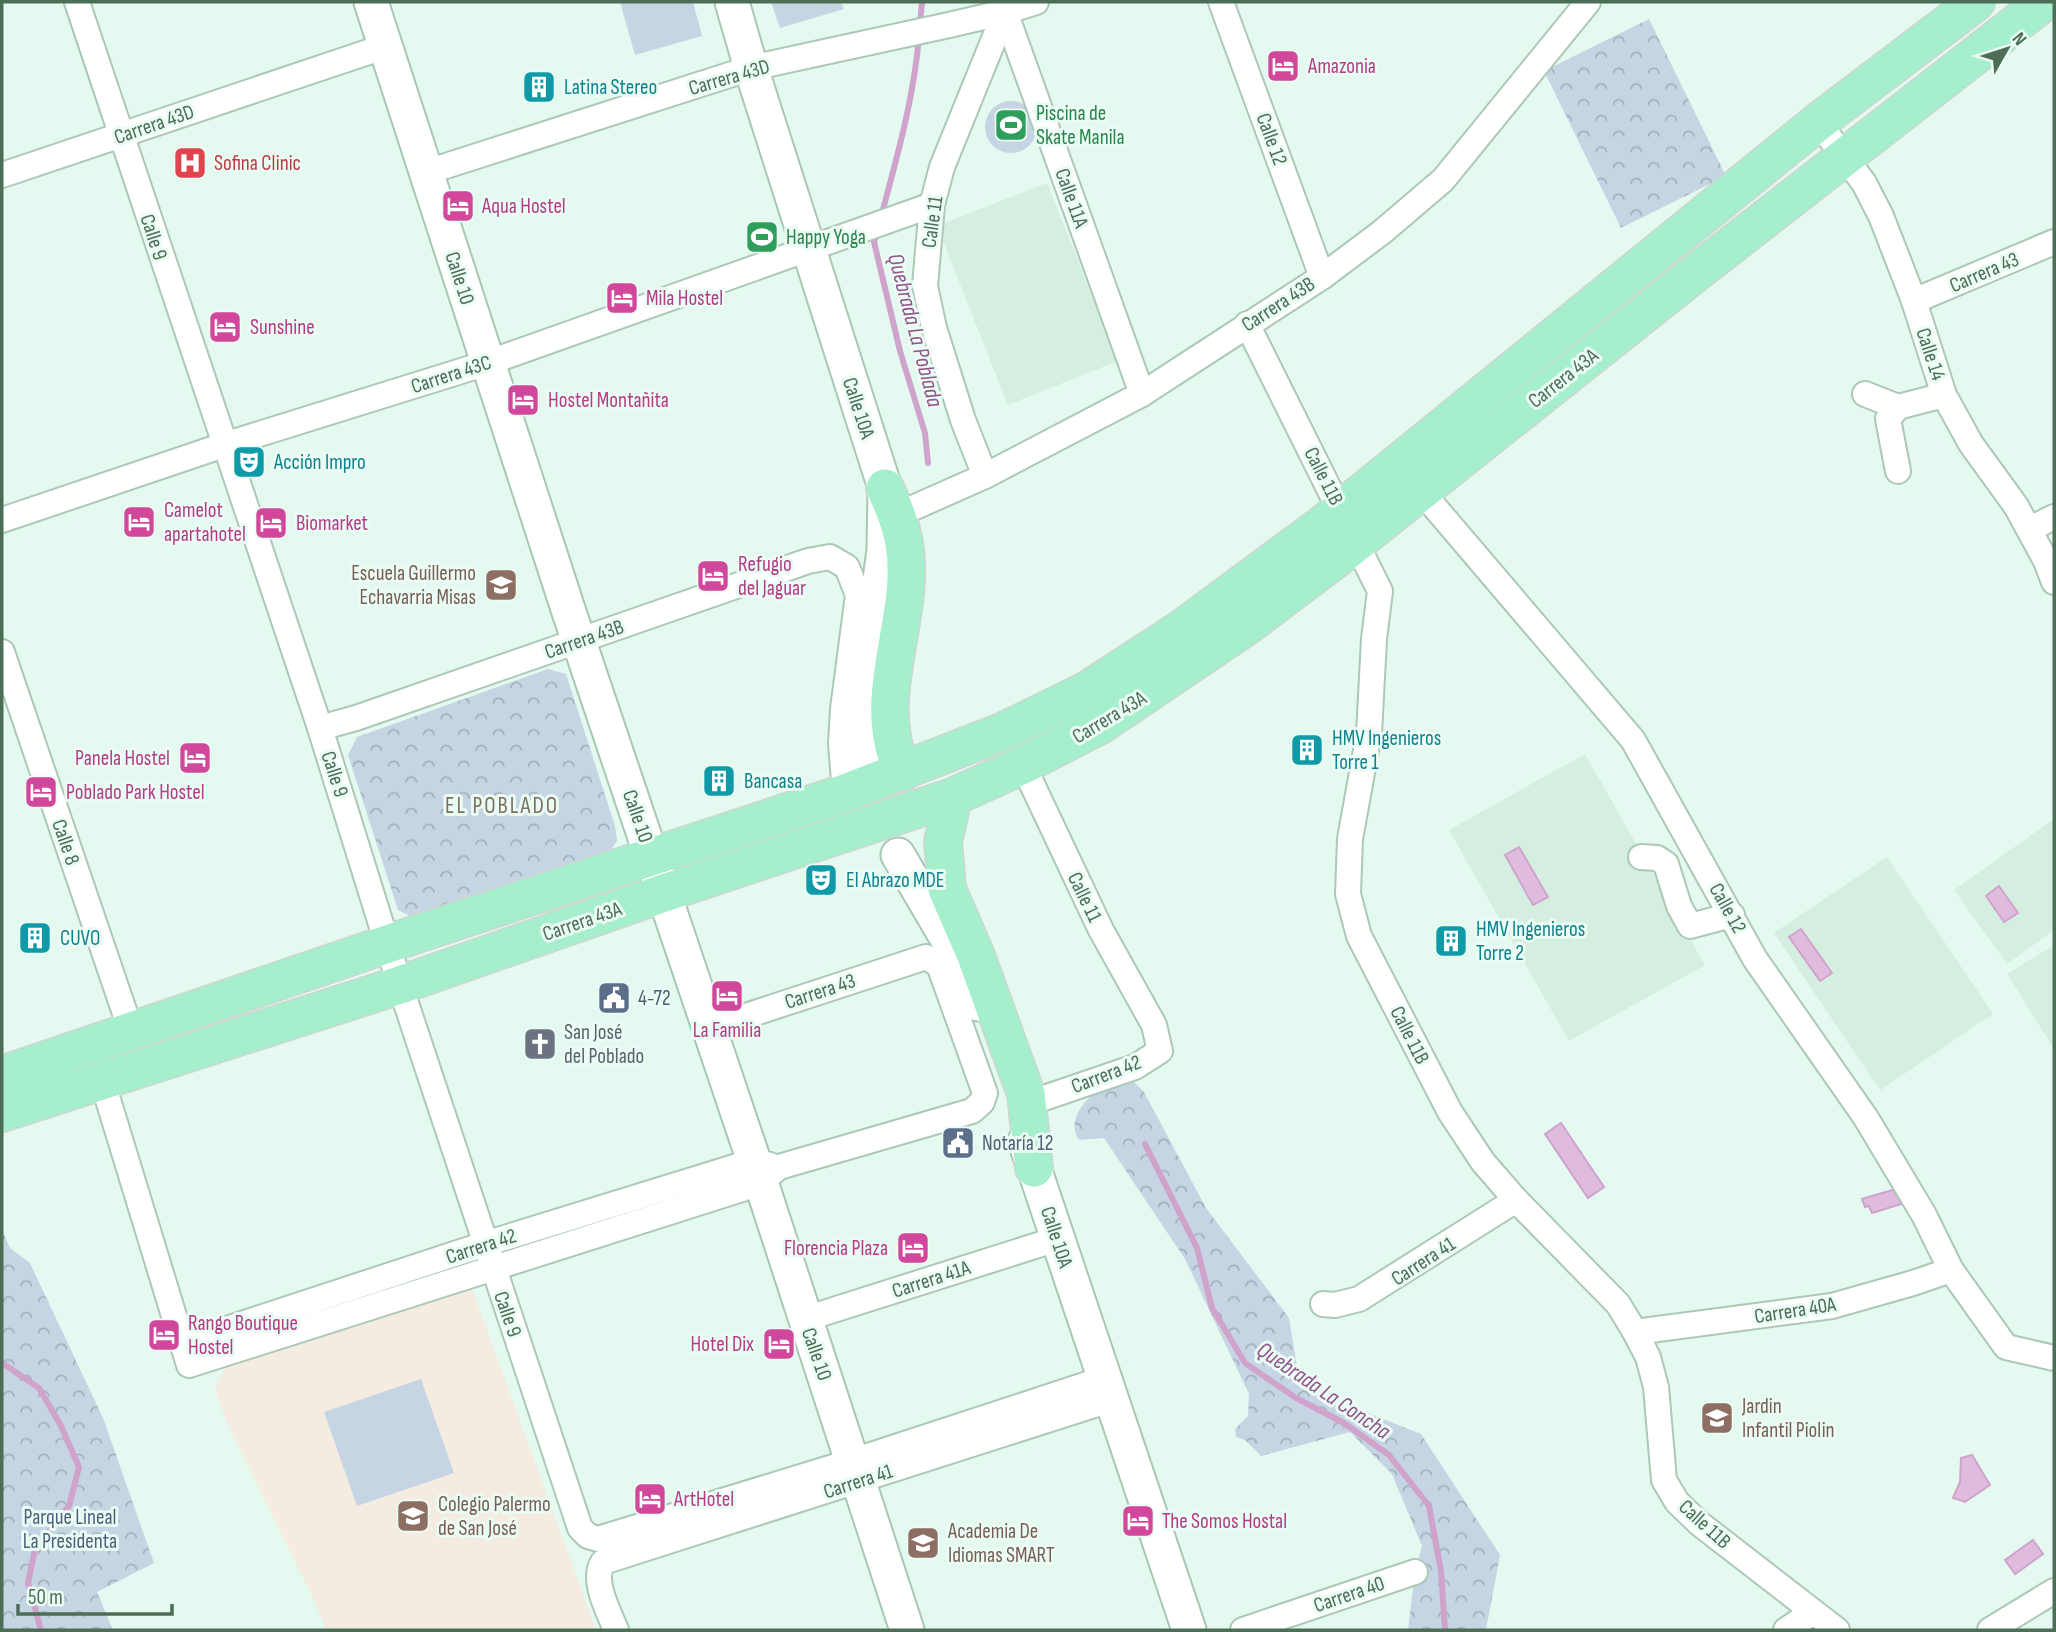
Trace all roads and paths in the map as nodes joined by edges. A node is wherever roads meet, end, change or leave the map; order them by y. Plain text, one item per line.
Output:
1 (77, 2) edge
2 (371, 2) edge
3 (732, 2) edge
4 (1036, 2) edge
5 (1222, 2) edge
6 (1588, 2) edge
7 (1976, 2) edge
8 (2044, 2) edge
9 (1003, 7) edge
10 (386, 46) junction
11 (751, 68) junction
12 (1818, 122) junction
13 (120, 135) junction
14 (1845, 158) junction
15 (426, 172) junction
16 (2, 175) edge
17 (932, 205) junction
18 (894, 220) junction
19 (2054, 242) edge
20 (808, 249) junction
21 (928, 251) junction
22 (1322, 277) junction
23 (1914, 301) junction
24 (1247, 324) junction
25 (487, 363) junction
26 (1142, 394) junction
27 (1865, 394) dead end
28 (1944, 395) junction
29 (1898, 407) junction
30 (224, 445) junction
31 (1898, 471) dead end
32 (985, 476) junction
33 (1421, 491) junction
34 (891, 502) junction
35 (2054, 517) edge
36 (2, 520) edge
37 (1348, 525) junction
38 (2030, 529) junction
39 (2054, 582) edge
40 (579, 641) junction
41 (2, 652) edge
42 (320, 728) junction
43 (865, 759) dead end
44 (1023, 765) junction
45 (903, 772) junction
46 (845, 793) junction
47 (953, 797) junction
48 (898, 855) dead end
49 (651, 856) junction
50 (1641, 857) dead end
51 (664, 893) junction
52 (1732, 915) junction
53 (387, 944) junction
54 (400, 985) junction
55 (1154, 1025) joint
56 (709, 1027) junction
57 (131, 1031) junction
58 (2, 1075) edge
59 (102, 1080) junction
60 (1026, 1094) junction
61 (982, 1102) joint
62 (2, 1113) edge
63 (1034, 1168) junction
64 (764, 1170) junction
65 (1517, 1200) junction
66 (1057, 1239) junction
67 (488, 1256) junction
68 (1951, 1270) junction
69 (1323, 1304) dead end
70 (805, 1319) junction
71 (1635, 1332) junction
72 (2054, 1358) edge
73 (1110, 1389) junction
74 (856, 1471) junction
75 (595, 1552) junction
76 (1415, 1572) dead end
77 (2054, 1591) edge
78 (1813, 1612) junction
79 (616, 1630) edge
80 (907, 1630) edge
81 (1189, 1630) edge
82 (1243, 1630) edge
83 (1786, 1630) edge
84 (1837, 1630) edge
85 (1990, 1630) edge

1 - 13 street, Calle 9
2 - 10 main road, Calle 10
3 - 11 main road
4 - 9 street, Carrera 43D
5 - 22 street, Calle 12
6 - 22 street, Carrera 43B
7 - 12 main road, Carrera 43A
8 - 14 main road, Carrera 43A
9 - 11 street, Carrera 43D
9 - 17 street, Calle 11
9 - 26 street, Calle 11A
10 - 13 street, Carrera 43D
10 - 15 main road, Calle 10
11 - 15 street, Carrera 43D
11 - 20 main road, Calle 10A
12 - 14 street, Calle 14
12 - 37 main road, Carrera 43A
13 - 16 street, Carrera 43D
13 - 30 street, Calle 9
14 - 23 street, Calle 14
14 - 33 main road, Carrera 43A
15 - 25 main road, Calle 10
17 - 18 street, Carrera 43C
17 - 21 street, Calle 11
18 - 20 street, Carrera 43C
18 - 21 street
19 - 23 street, Carrera 43
20 - 25 street, Carrera 43C
20 - 34 main road, Calle 10A
21 - 32 street, Calle 11
22 - 24 street, Carrera 43B
23 - 28 street, Calle 14
24 - 26 street, Carrera 43B
24 - 37 street, Calle 11B
25 - 30 street, Carrera 43C
25 - 40 main road, Calle 10
26 - 32 street, Carrera 43B
27 - 29 street
28 - 29 street
28 - 38 street, Calle 14
29 - 31 street
30 - 36 street, Carrera 43C
30 - 42 street, Calle 9
32 - 34 street, Carrera 43B
33 - 37 main road, Carrera 43A
33 - 52 street, Calle 12
34 - 43 main road, Calle 10A
34 - 45 main road
35 - 38 street
37 - 44 main road, Carrera 43A
37 - 45 main road, Carrera 43A
37 - 65 street, Calle 11B
38 - 39 street, Calle 14
40 - 42 street, Carrera 43B
40 - 46 street, Carrera 43B
40 - 49 main road, Calle 10
41 - 57 street, Calle 8
42 - 53 street, Calle 9
44 - 47 main road, Carrera 43A
44 - 55 street, Calle 11
45 - 46 main road, Carrera 43A
46 - 49 main road, Carrera 43A
47 - 51 main road, Carrera 43A
47 - 60 main road
48 - 63 main road, Calle 10A
49 - 51 main road, Calle 10
49 - 53 main road, Carrera 43A
50 - 52 street
51 - 54 main road, Carrera 43A
51 - 56 main road, Calle 10
52 - 68 street, Calle 12
53 - 54 street, Calle 9
53 - 57 main road, Carrera 43A
54 - 59 main road, Carrera 43A
54 - 67 street, Calle 9
55 - 60 street, Carrera 42
56 - 61 street, Carrera 43
56 - 64 main road, Calle 10
57 - 58 main road, Carrera 43A
59 - 62 main road, Carrera 43A
59 - 67 street, Carrera 42
60 - 63 main road
61 - 64 street, Carrera 42
63 - 66 main road, Calle 10A
64 - 67 street, Carrera 42
64 - 70 main road, Calle 10
65 - 69 street, Carrera 41
65 - 71 street, Calle 11B
66 - 70 street, Carrera 41A
66 - 73 main road, Calle 10A
67 - 75 street, Calle 9
68 - 71 street, Carrera 40A
68 - 72 street, Calle 12
70 - 74 main road, Calle 10
71 - 78 street, Calle 11B
73 - 74 street, Carrera 41
73 - 81 main road, Calle 10A
74 - 75 street, Carrera 41
74 - 80 main road, Calle 10
75 - 79 street, Calle 9
76 - 82 street, Carrera 40
77 - 85 street
78 - 83 street
78 - 84 street, Calle 11B

